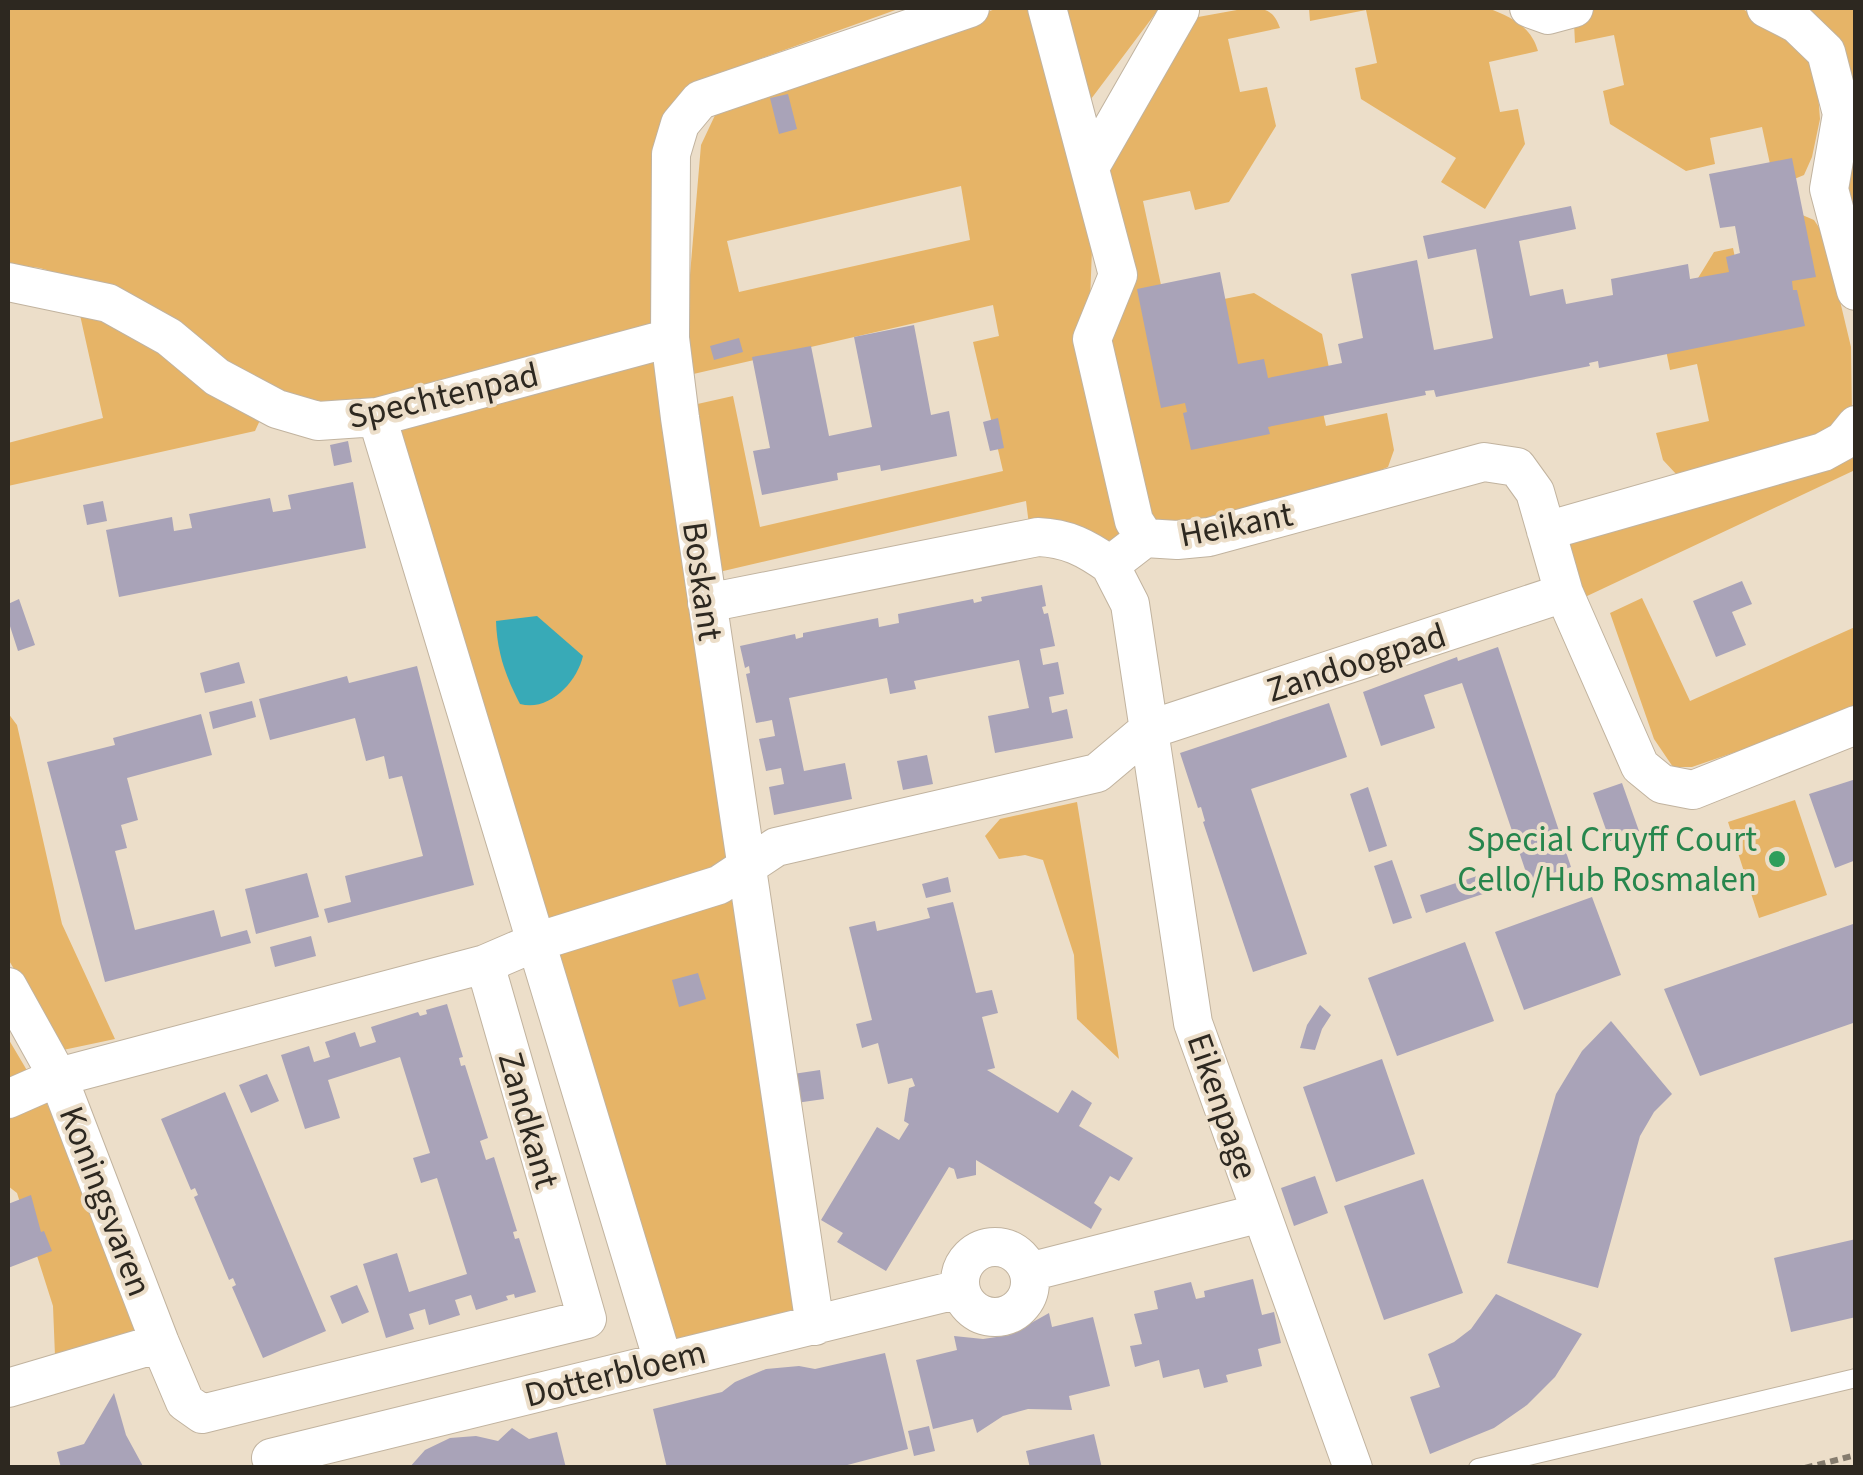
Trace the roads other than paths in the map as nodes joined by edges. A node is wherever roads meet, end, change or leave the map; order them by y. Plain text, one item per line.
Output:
1 (1047, 8) edge
2 (1183, 8) edge
3 (1529, 8) edge
4 (1574, 8) edge
5 (1766, 8) edge
6 (954, 10) edge
7 (1090, 168) junction
8 (8, 282) edge
9 (1856, 290) edge
10 (670, 338) junction
11 (377, 417) junction
12 (1856, 425) edge
13 (1546, 531) junction
14 (1144, 538) junction
15 (1110, 565) junction
16 (1564, 593) junction
17 (706, 603) junction
18 (1856, 725) edge
19 (1148, 730) junction
20 (746, 866) junction
21 (536, 942) junction
22 (484, 964) junction
23 (8, 987) edge
24 (58, 1077) junction
25 (8, 1099) edge
26 (1261, 1213) junction
27 (1029, 1272) junction
28 (960, 1290) junction
29 (814, 1326) junction
30 (160, 1344) junction
31 (663, 1360) junction
32 (1856, 1378) edge
33 (8, 1388) edge
34 (250, 1403) junction
35 (202, 1414) joint
36 (274, 1463) edge
37 (1353, 1468) edge
38 (1478, 1468) edge

1 - 7 street, Heikant
2 - 7 street
3 - 4 street
5 - 9 street
6 - 10 street, Boskant
7 - 14 street, Heikant
8 - 11 street, Spechtenpad
10 - 11 street, Spechtenpad
10 - 17 street, Boskant
11 - 21 street, Zandkant
12 - 13 street
13 - 14 street, Heikant
13 - 16 street, Heikant
14 - 15 street
15 - 17 street
15 - 19 street, Eikenpage
16 - 18 street, Heikant
16 - 19 street, Zandoogpad
17 - 20 street, Boskant
19 - 20 street
19 - 26 street, Eikenpage
20 - 21 street
20 - 29 street, Boskant
21 - 22 street
21 - 31 street, Zandkant
22 - 24 street
22 - 34 street, Zandkant
23 - 24 street, Koningsvaren
24 - 25 street
24 - 30 street, Koningsvaren
26 - 27 street
26 - 37 street, Eikenpage
27 - 28 street
27 - 28 street
28 - 29 street, Dotterbloem
29 - 31 street, Dotterbloem
30 - 33 street
30 - 35 street, Koningsvaren
31 - 36 street, Dotterbloem
32 - 38 lane
34 - 35 street, Zandkant
34 - 36 street

